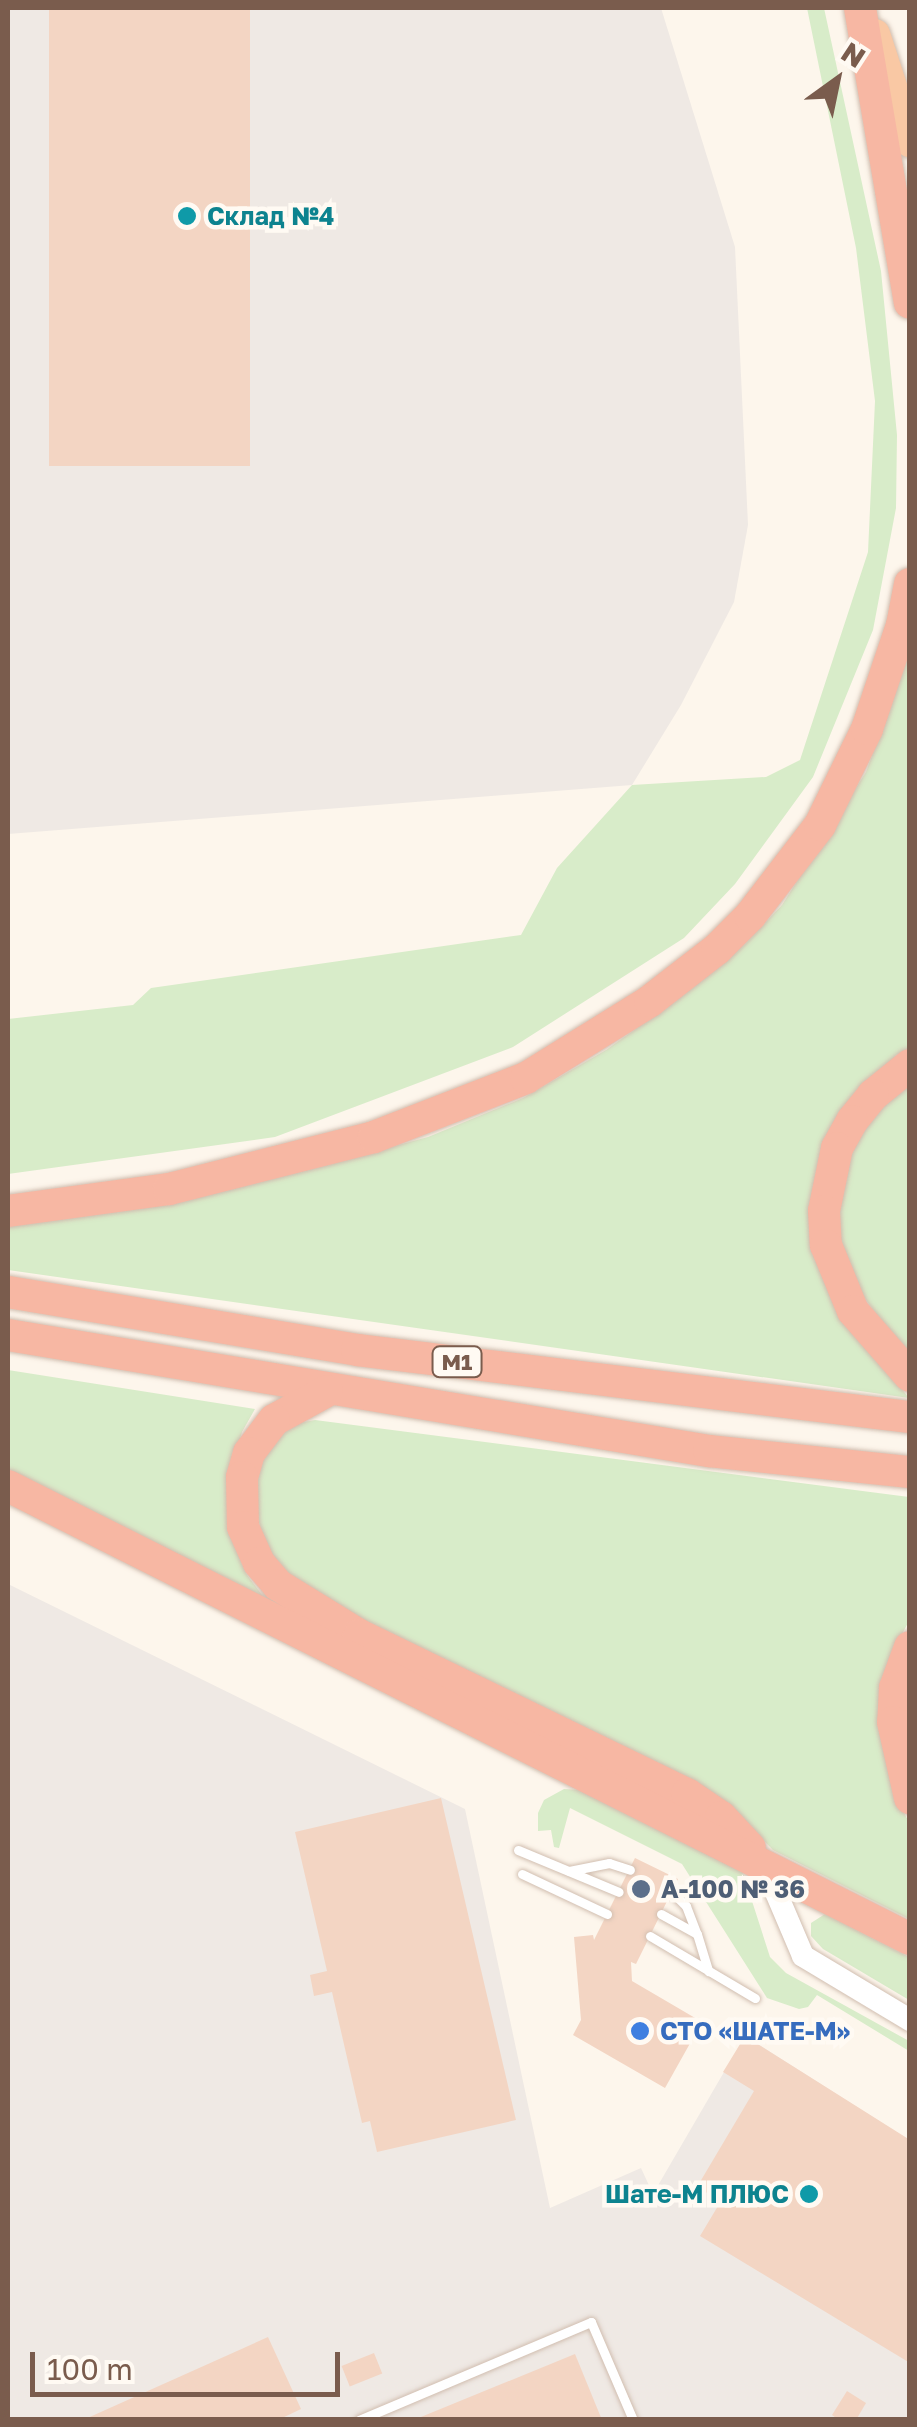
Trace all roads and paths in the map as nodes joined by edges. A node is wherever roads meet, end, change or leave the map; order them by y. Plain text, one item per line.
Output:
1 (863, 8) edge
2 (910, 142) edge
3 (910, 303) edge
4 (910, 584) edge
5 (910, 1065) edge
6 (8, 1211) edge
7 (8, 1292) edge
8 (8, 1335) edge
9 (910, 1376) edge
10 (327, 1391) junction
11 (910, 1417) edge
12 (910, 1472) edge
13 (8, 1486) edge
14 (910, 1647) edge
15 (910, 1798) edge
16 (518, 1850) dead end
17 (763, 1862) junction
18 (630, 1870) dead end
19 (569, 1871) junction
20 (522, 1874) dead end
21 (619, 1892) dead end
22 (672, 1892) dead end
23 (607, 1914) dead end
24 (661, 1914) dead end
25 (697, 1934) junction
26 (650, 1936) dead end
27 (910, 1939) edge
28 (708, 1971) junction
29 (754, 1998) dead end
30 (910, 2020) edge
31 (359, 2420) edge
32 (633, 2420) edge

1 - 2 highway
1 - 3 highway
4 - 6 highway
5 - 9 highway
7 - 11 highway, М1
8 - 10 highway, М1
10 - 12 highway, М1
10 - 17 highway
13 - 17 highway
14 - 15 highway
16 - 19 lane
17 - 27 highway
17 - 30 street
18 - 19 lane
19 - 21 lane
20 - 23 lane
22 - 25 lane
24 - 25 lane
25 - 28 lane
26 - 28 lane
28 - 29 lane
31 - 32 lane

